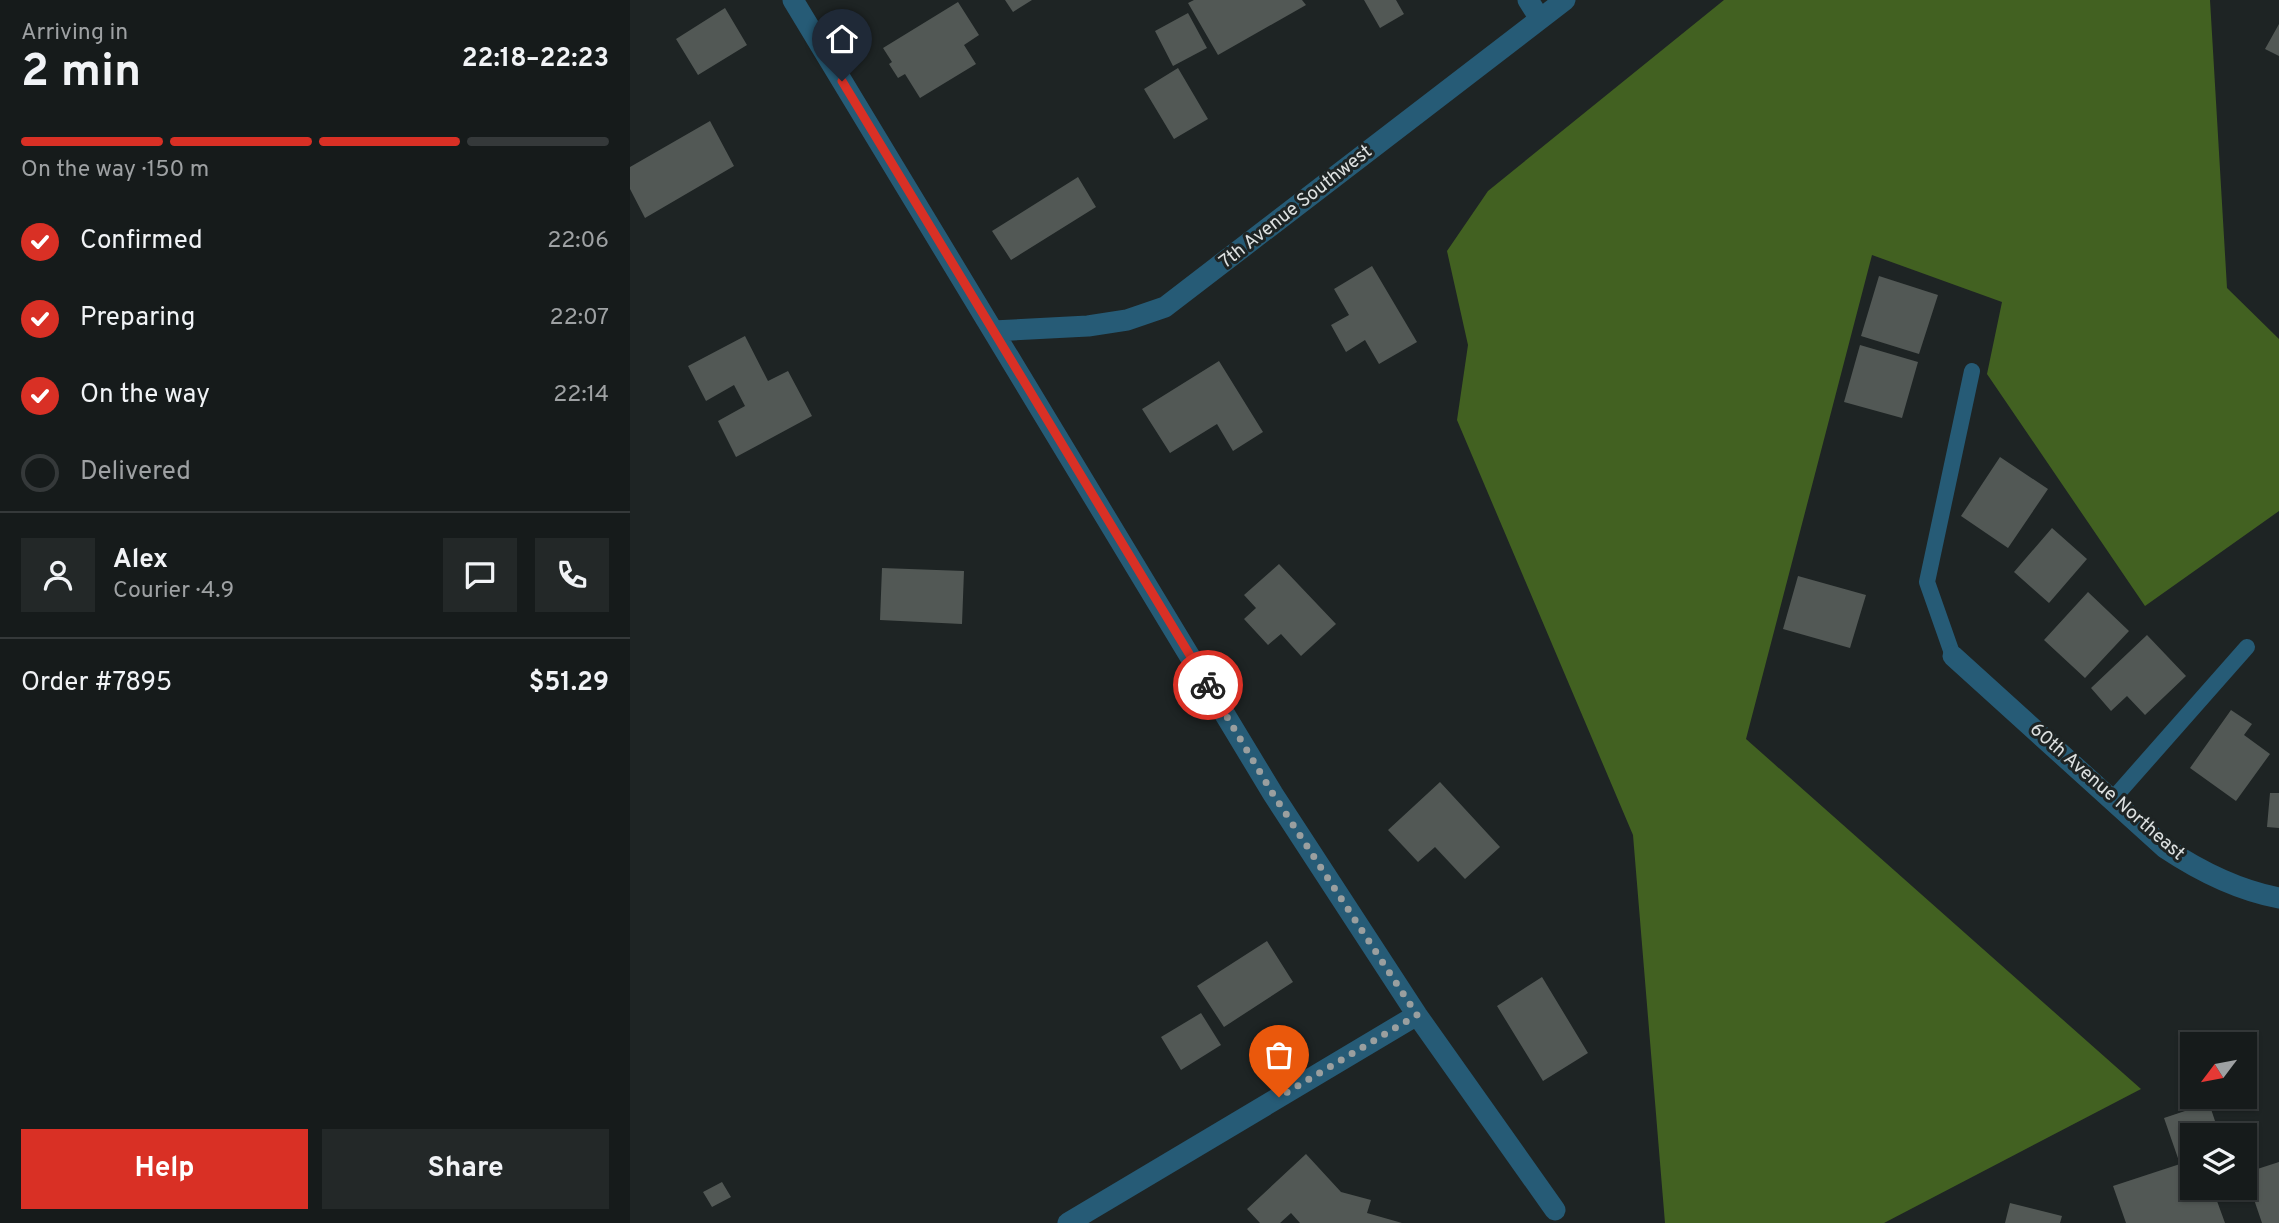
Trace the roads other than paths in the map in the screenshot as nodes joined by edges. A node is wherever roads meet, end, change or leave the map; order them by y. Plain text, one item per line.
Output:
1 (793, 0) edge
2 (1528, 0) edge
3 (1565, 0) edge
4 (1540, 19) junction
5 (993, 331) junction
6 (1972, 371) dead end
7 (2247, 648) dead end
8 (1953, 656) joint
9 (2112, 800) junction
10 (2279, 898) edge
11 (1417, 1015) junction
12 (1555, 1210) dead end
13 (1068, 1223) edge

1 - 5 street
2 - 4 street
3 - 4 street, 7th Avenue Southwest
4 - 5 street, 7th Avenue Southwest
5 - 11 street
6 - 8 lane
7 - 9 lane
8 - 9 street, 60th Avenue Northeast
9 - 10 street, 60th Avenue Northeast
11 - 12 street
11 - 13 street

